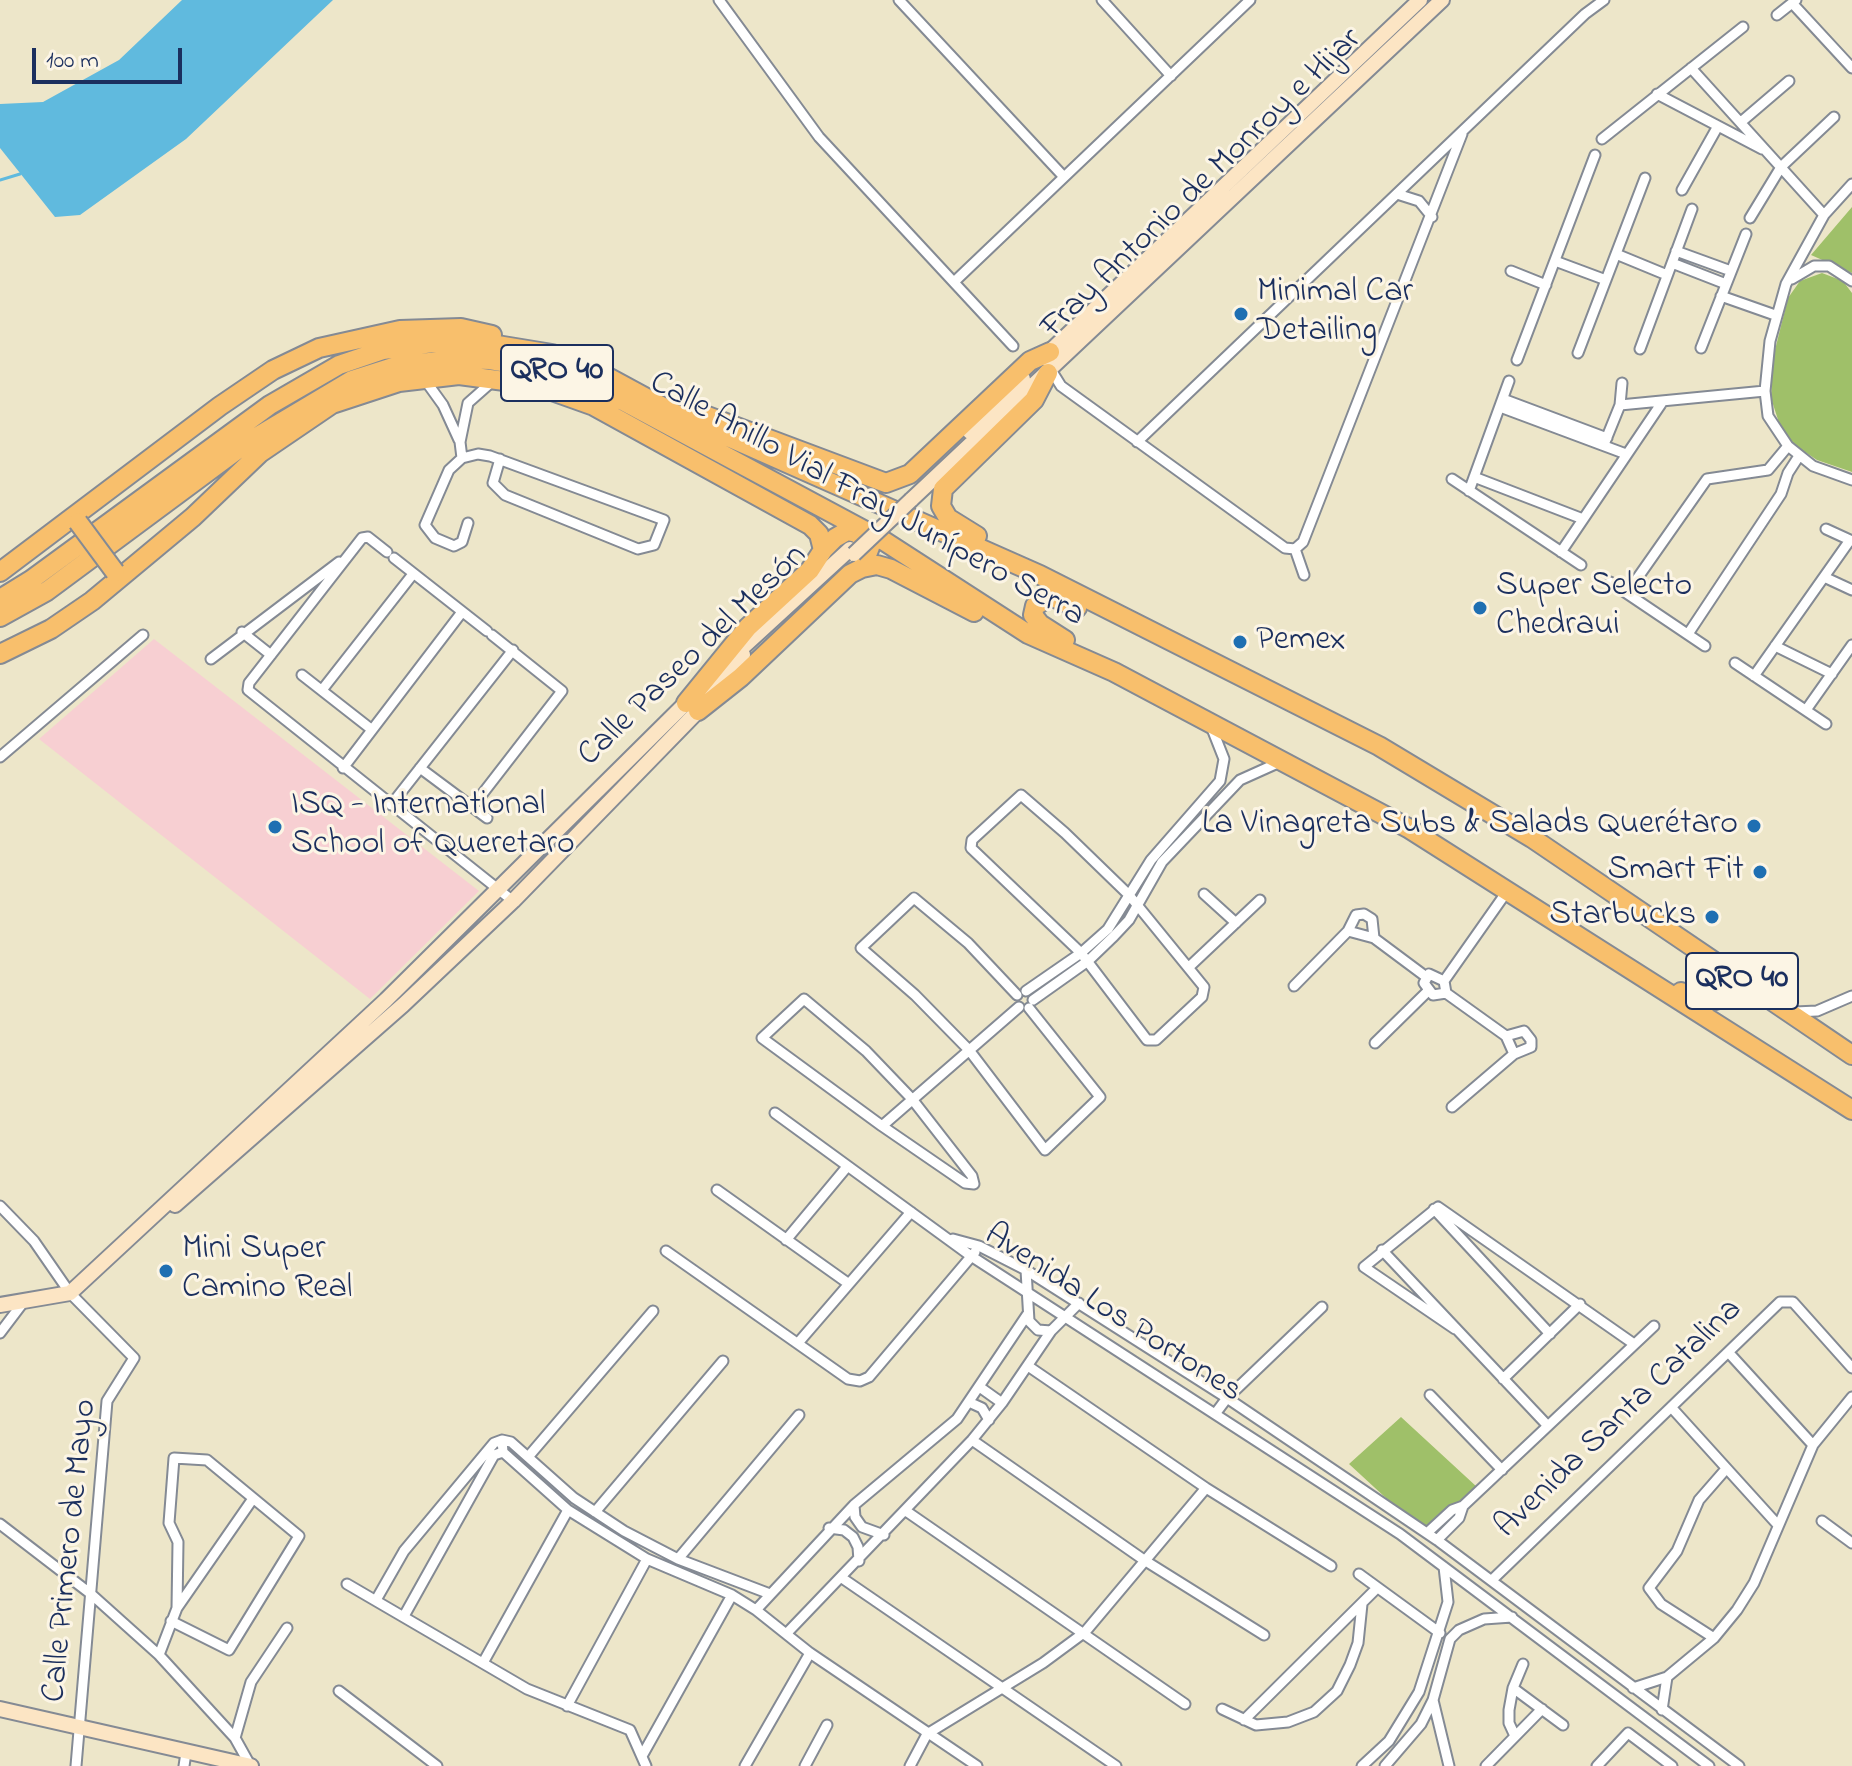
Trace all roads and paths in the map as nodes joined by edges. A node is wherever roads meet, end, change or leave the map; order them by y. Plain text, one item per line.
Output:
1 (719, 0) edge
2 (899, 0) edge
3 (1102, 0) edge
4 (1250, 0) edge
5 (1420, 0) edge
6 (1442, 0) edge
7 (1604, 0) edge
8 (1794, 1) edge
9 (1777, 15) dead end
10 (1743, 27) dead end
11 (1691, 68) junction
12 (1852, 68) edge
13 (1171, 76) junction
14 (1789, 81) dead end
15 (1657, 94) junction
16 (1315, 110) junction
17 (1834, 117) dead end
18 (1741, 122) junction
19 (1718, 126) junction
20 (1463, 132) junction
21 (1602, 139) dead end
22 (1768, 152) junction
23 (1595, 155) dead end
24 (1781, 167) junction
25 (1064, 177) junction
26 (1645, 178) dead end
27 (1852, 184) edge
28 (1682, 190) dead end
29 (1397, 194) junction
30 (1692, 209) dead end
31 (1824, 215) junction
32 (1432, 217) junction
33 (1750, 218) dead end
34 (1746, 234) dead end
35 (1676, 251) junction
36 (1616, 254) junction
37 (1555, 261) junction
38 (1672, 263) junction
39 (1511, 271) dead end
40 (1731, 271) junction
41 (1667, 275) junction
42 (1606, 280) junction
43 (1852, 281) edge
44 (954, 282) junction
45 (1726, 284) junction
46 (1786, 284) junction
47 (1546, 285) junction
48 (1721, 296) junction
49 (1775, 315) junction
50 (1013, 346) dead end
51 (1701, 348) dead end
52 (1640, 349) dead end
53 (1578, 353) dead end
54 (552, 354) junction
55 (1517, 360) dead end
56 (1045, 368) junction
57 (423, 377) junction
58 (496, 378) junction
59 (1509, 381) dead end
60 (1622, 383) dead end
61 (622, 386) junction
62 (1765, 391) junction
63 (1663, 401) junction
64 (1501, 403) junction
65 (1620, 405) junction
66 (460, 442) junction
67 (1137, 442) junction
68 (1605, 442) junction
69 (1788, 446) junction
70 (1626, 454) junction
71 (1799, 456) junction
72 (462, 458) junction
73 (500, 459) junction
74 (695, 462) junction
75 (1474, 477) junction
76 (1452, 479) dead end
77 (1852, 480) edge
78 (1469, 491) junction
79 (801, 499) junction
80 (1583, 519) junction
81 (76, 520) junction
82 (468, 523) dead end
83 (1826, 529) dead end
84 (1851, 540) edge
85 (1295, 549) junction
86 (823, 550) junction
87 (1561, 552) junction
88 (349, 555) junction
89 (856, 557) junction
90 (1581, 565) dead end
91 (0, 572) edge
92 (413, 574) junction
93 (1040, 575) junction
94 (1304, 575) dead end
95 (118, 576) junction
96 (1824, 577) junction
97 (1610, 582) dead end
98 (1852, 590) edge
99 (1627, 593) junction
100 (0, 599) edge
101 (462, 612) junction
102 (0, 617) edge
103 (242, 632) junction
104 (1028, 634) junction
105 (1688, 634) junction
106 (143, 635) dead end
107 (1852, 645) edge
108 (1705, 646) dead end
109 (1775, 646) junction
110 (513, 650) junction
111 (1194, 653) junction
112 (0, 654) edge
113 (271, 655) junction
114 (211, 659) dead end
115 (1735, 663) dead end
116 (1114, 672) junction
117 (1832, 674) junction
118 (302, 675) dead end
119 (1754, 676) junction
120 (322, 690) junction
121 (692, 707) junction
122 (1806, 710) junction
123 (1209, 723) junction
124 (1826, 724) dead end
125 (371, 729) junction
126 (0, 757) edge
127 (1283, 761) junction
128 (343, 768) junction
129 (420, 768) junction
130 (1224, 770) junction
131 (1240, 780) junction
132 (391, 805) junction
133 (473, 806) junction
134 (487, 818) dead end
135 (1189, 825) junction
136 (499, 889) junction
137 (1508, 890) junction
138 (1204, 894) dead end
139 (1129, 895) junction
140 (1260, 900) dead end
141 (513, 901) junction
142 (1138, 905) junction
143 (1631, 907) junction
144 (1236, 923) junction
145 (1348, 931) junction
146 (1374, 938) junction
147 (1601, 951) junction
148 (1085, 957) junction
149 (1189, 967) junction
150 (1444, 975) junction
151 (1425, 976) junction
152 (1294, 986) dead end
153 (1428, 991) junction
154 (1446, 993) junction
155 (1852, 996) edge
156 (1025, 1000) junction
157 (1790, 1012) junction
158 (1506, 1036) junction
159 (1375, 1043) dead end
160 (969, 1050) junction
161 (1514, 1054) junction
162 (1852, 1055) edge
163 (290, 1099) junction
164 (912, 1099) junction
165 (1452, 1107) dead end
166 (1852, 1110) edge
167 (775, 1113) dead end
168 (882, 1126) junction
169 (846, 1168) junction
170 (717, 1190) dead end
171 (0, 1206) edge
172 (1434, 1209) junction
173 (911, 1212) junction
174 (950, 1238) junction
175 (786, 1240) junction
176 (979, 1246) junction
177 (1382, 1250) junction
178 (666, 1251) dead end
179 (971, 1256) junction
180 (1026, 1270) junction
181 (849, 1284) junction
182 (1024, 1290) junction
183 (70, 1293) junction
184 (25, 1300) junction
185 (1079, 1303) junction
186 (1580, 1304) junction
187 (0, 1305) edge
188 (1322, 1307) dead end
189 (653, 1311) dead end
190 (1027, 1315) junction
191 (1068, 1317) junction
192 (1654, 1326) dead end
193 (1455, 1329) junction
194 (1051, 1331) junction
195 (0, 1333) edge
196 (1550, 1334) junction
197 (798, 1343) junction
198 (1634, 1344) junction
199 (1729, 1353) junction
200 (723, 1361) dead end
201 (1028, 1366) junction
202 (1852, 1368) edge
203 (1503, 1379) junction
204 (981, 1388) junction
205 (1430, 1395) dead end
206 (1852, 1397) edge
207 (1227, 1398) junction
208 (971, 1403) junction
209 (1002, 1403) junction
210 (1671, 1407) junction
211 (1840, 1412) junction
212 (1215, 1414) junction
213 (799, 1415) dead end
214 (1852, 1419) edge
215 (989, 1420) junction
216 (1548, 1426) junction
217 (502, 1440) junction
218 (972, 1440) junction
219 (1813, 1445) junction
220 (503, 1452) junction
221 (528, 1457) junction
222 (1726, 1469) junction
223 (1502, 1470) junction
224 (1206, 1488) junction
225 (252, 1500) junction
226 (854, 1505) junction
227 (1463, 1506) junction
228 (568, 1510) junction
229 (906, 1511) junction
230 (595, 1512) junction
231 (1410, 1521) junction
232 (1822, 1521) dead end
233 (0, 1524) edge
234 (1777, 1524) junction
235 (829, 1528) junction
236 (624, 1531) junction
237 (1427, 1533) junction
238 (1400, 1534) junction
239 (884, 1535) junction
240 (1437, 1540) junction
241 (617, 1543) junction
242 (1852, 1543) edge
243 (647, 1559) junction
244 (678, 1559) junction
245 (1144, 1560) junction
246 (859, 1561) junction
247 (1331, 1566) dead end
248 (1444, 1567) junction
249 (1359, 1574) dead end
250 (842, 1578) junction
251 (1492, 1580) junction
252 (347, 1584) dead end
253 (1377, 1588) junction
254 (91, 1594) junction
255 (770, 1594) junction
256 (732, 1595) junction
257 (376, 1600) junction
258 (1362, 1604) junction
259 (177, 1608) junction
260 (756, 1610) junction
261 (404, 1616) junction
262 (1512, 1617) junction
263 (171, 1621) junction
264 (287, 1628) dead end
265 (1085, 1632) junction
266 (1438, 1632) junction
267 (787, 1633) junction
268 (1264, 1635) dead end
269 (1714, 1638) junction
270 (1450, 1639) junction
271 (810, 1653) junction
272 (159, 1655) junction
273 (484, 1661) junction
274 (1523, 1664) dead end
275 (1667, 1677) junction
276 (1513, 1688) junction
277 (1633, 1688) junction
278 (1001, 1689) junction
279 (339, 1691) dead end
280 (1433, 1700) junction
281 (1185, 1704) dead end
282 (567, 1706) junction
283 (0, 1709) edge
284 (1222, 1709) dead end
285 (1542, 1709) junction
286 (1662, 1710) junction
287 (1244, 1720) junction
288 (827, 1725) dead end
289 (1563, 1725) dead end
290 (79, 1728) junction
291 (927, 1734) junction
292 (1515, 1736) junction
293 (235, 1738) junction
294 (185, 1760) edge
295 (644, 1761) edge
296 (76, 1766) edge
297 (250, 1766) edge
298 (437, 1766) edge
299 (745, 1766) edge
300 (805, 1766) edge
301 (910, 1766) edge
302 (977, 1766) edge
303 (1116, 1766) edge
304 (1362, 1766) edge
305 (1385, 1766) edge
306 (1449, 1766) edge
307 (1486, 1766) edge
308 (1597, 1766) edge
309 (1672, 1766) edge
310 (1709, 1766) edge
311 (1739, 1766) edge

1 - 44 street
2 - 25 street
3 - 13 street
4 - 13 street
5 - 16 main road, Fray Antonio de Monroy e Hijar
6 - 16 main road, Fray Antonio de Monroy e Hijar
7 - 20 street
8 - 9 street
8 - 12 street
10 - 11 street
11 - 15 street
11 - 18 street
13 - 25 street
14 - 18 street
15 - 19 street
15 - 21 street
16 - 56 main road, Fray Antonio de Monroy e Hijar
17 - 24 street
18 - 22 street
19 - 22 street
19 - 28 street
20 - 29 street
20 - 32 street
22 - 24 street
23 - 37 street
24 - 31 street
24 - 33 street
25 - 44 street
26 - 36 street
27 - 31 street
29 - 32 street
29 - 67 street
30 - 35 street
31 - 46 street
32 - 85 street
34 - 40 street
35 - 38 street
35 - 40 street
36 - 41 street
36 - 42 street
37 - 42 street
37 - 47 street
38 - 41 street
38 - 45 street
39 - 47 street
40 - 45 street
41 - 52 street
42 - 53 street
43 - 46 street
44 - 50 street
45 - 48 street
46 - 49 street
47 - 55 street
48 - 49 street
48 - 51 street
49 - 62 street
54 - 61 highway, Calle Anillo Vial Fray Junípero Serra / QRO 40
54 - 81 highway
54 - 100 highway, Calle Anillo Vial Fray Junípero Serra / QRO 40
56 - 61 highway
56 - 67 street
56 - 89 main road, Calle Paseo del Mesón, bridge
56 - 93 highway
57 - 58 highway
57 - 66 street
57 - 95 highway
58 - 66 street
58 - 74 highway
59 - 64 street
60 - 65 street
61 - 93 highway, Calle Anillo Vial Fray Junípero Serra / QRO 40
62 - 63 street
62 - 69 street
63 - 65 street
63 - 70 street
64 - 68 street
64 - 75 street
65 - 68 street
66 - 72 street
67 - 85 street
68 - 70 street
69 - 71 street
69 - 99 street
70 - 80 street
71 - 77 street
71 - 105 street
72 - 73 street
72 - 82 street
73 - 73 street
74 - 79 highway
74 - 86 highway
75 - 78 street
75 - 80 street
76 - 78 street
78 - 87 street
79 - 102 highway, Calle Anillo Vial Fray Junípero Serra / QRO 40
79 - 104 highway, Calle Anillo Vial Fray Junípero Serra / QRO 40
80 - 87 street
81 - 91 highway
81 - 95 highway, bridge
83 - 84 street
84 - 96 street
85 - 94 street
86 - 89 highway
86 - 121 highway
87 - 90 street
88 - 92 street
88 - 103 street
88 - 113 street
89 - 104 highway
89 - 121 highway
92 - 101 street
92 - 120 street
93 - 111 highway, Calle Anillo Vial Fray Junípero Serra / QRO 40
95 - 112 highway
96 - 98 street
96 - 109 street
97 - 99 street
99 - 105 street
101 - 110 street
101 - 125 street
103 - 113 street
103 - 114 street
104 - 116 highway, Calle Anillo Vial Fray Junípero Serra / QRO 40
105 - 108 street
106 - 126 street
107 - 117 street
109 - 117 street
109 - 119 street
110 - 129 street
110 - 133 street
111 - 116 highway
111 - 143 highway, Calle Anillo Vial Fray Junípero Serra / QRO 40
113 - 128 street
115 - 119 street
116 - 123 highway, Calle Anillo Vial Fray Junípero Serra / QRO 40
117 - 122 street
118 - 120 street
119 - 122 street
120 - 125 street
121 - 136 main road, Calle Paseo del Mesón
121 - 141 main road, Calle Paseo del Mesón
122 - 124 street
123 - 127 highway, Calle Anillo Vial Fray Junípero Serra / QRO 40
123 - 130 street
125 - 128 street
127 - 131 street
127 - 137 highway, Calle Anillo Vial Fray Junípero Serra / QRO 40
128 - 132 street
129 - 132 street
129 - 133 street
130 - 131 street
130 - 135 street
131 - 135 street
132 - 136 street
133 - 134 street
135 - 139 street
135 - 142 street
136 - 141 street
136 - 163 main road, Calle Paseo del Mesón
137 - 147 highway, Calle Anillo Vial Fray Junípero Serra / QRO 40
137 - 150 street
138 - 144 street
139 - 142 street
139 - 148 street
139 - 148 street
140 - 144 street
141 - 163 main road, Calle Paseo del Mesón
142 - 148 street
142 - 149 street
143 - 147 highway
143 - 157 highway, Calle Anillo Vial Fray Junípero Serra / QRO 40
144 - 149 street
145 - 146 street
145 - 146 street
145 - 152 street
146 - 151 street
147 - 166 highway, Calle Anillo Vial Fray Junípero Serra / QRO 40
148 - 149 street
148 - 156 street
150 - 151 street
150 - 154 street
151 - 153 street
153 - 154 street
153 - 159 street
154 - 158 street
155 - 157 street
156 - 160 street
156 - 160 street
156 - 160 street
157 - 162 highway, Calle Anillo Vial Fray Junípero Serra / QRO 40
158 - 161 street
158 - 161 street
160 - 164 street
161 - 165 street
163 - 183 main road, Calle Paseo del Mesón
164 - 168 street
164 - 168 street
164 - 168 street
167 - 169 street
169 - 173 street
169 - 175 street
170 - 175 street
171 - 183 street, Calle Primero de Mayo
172 - 177 street
172 - 186 street
172 - 196 street
173 - 174 street
173 - 181 street
174 - 176 street, Avenida Los Portones
174 - 179 street, Avenida Los Portones
175 - 181 street
176 - 179 street
176 - 180 street, Avenida Los Portones
177 - 193 street
177 - 193 street
178 - 197 street
179 - 182 street, Avenida Los Portones
179 - 197 street
180 - 182 street
180 - 185 street, Avenida Los Portones
181 - 197 street
182 - 190 street
182 - 191 street, Avenida Los Portones
183 - 184 main road
183 - 254 street, Calle Primero de Mayo
184 - 187 main road
184 - 195 street
185 - 191 street
185 - 207 street, Avenida Los Portones
186 - 196 street
186 - 198 street
188 - 207 street
189 - 221 street
190 - 194 street
190 - 204 street
191 - 194 street
191 - 212 street, Avenida Los Portones
192 - 198 street
193 - 203 street
194 - 201 street
196 - 203 street
198 - 216 street
199 - 202 street, Avenida Santa Catalina
199 - 210 street, Avenida Santa Catalina
199 - 219 street
200 - 230 street
201 - 209 street
201 - 224 street
203 - 216 street
204 - 208 street
204 - 209 street
205 - 223 street
206 - 211 street
207 - 212 street
207 - 231 street, Avenida Los Portones
208 - 215 street
208 - 226 street
209 - 215 street
210 - 222 street
210 - 251 street, Avenida Santa Catalina
211 - 214 street
211 - 219 street
212 - 238 street, Avenida Los Portones
213 - 244 street
215 - 218 street
216 - 223 street
217 - 220 street
217 - 221 street
217 - 257 street
218 - 229 street
218 - 245 street
219 - 234 street
220 - 228 street
220 - 261 street
221 - 230 street
222 - 234 street
222 - 269 street
223 - 227 street
224 - 245 street
224 - 247 street
225 - 259 street
225 - 259 street
225 - 263 street
226 - 235 street
226 - 239 street
227 - 237 street
227 - 240 street
228 - 241 street
228 - 273 street
229 - 239 street
229 - 265 street
230 - 236 street
231 - 237 street, Avenida Los Portones
231 - 238 street
232 - 242 street
233 - 254 street
234 - 269 street
235 - 246 street
235 - 255 street
236 - 241 street
236 - 244 street
237 - 240 street, Avenida Los Portones
238 - 248 street, Avenida Los Portones
239 - 246 street
240 - 251 street, Avenida Los Portones
241 - 243 street
243 - 256 street
243 - 282 street
244 - 255 street
245 - 265 street
245 - 268 street
246 - 250 street
248 - 262 street, Avenida Los Portones
248 - 266 street
249 - 253 street
250 - 267 street
250 - 278 street
251 - 277 street, Avenida Los Portones
252 - 257 street
253 - 258 street
253 - 266 street
254 - 272 street
254 - 290 street, Calle Primero de Mayo
255 - 260 street
256 - 260 street
256 - 295 street
257 - 261 street
258 - 287 street
258 - 287 street
259 - 263 street
260 - 267 street
261 - 273 street
262 - 270 street
262 - 310 street, Avenida Los Portones
263 - 272 street
264 - 293 street
265 - 278 street
265 - 281 street
266 - 270 street
266 - 304 street
267 - 271 street
269 - 275 street
270 - 280 street
271 - 291 street
271 - 299 street
272 - 293 street
273 - 282 street
274 - 276 street
275 - 277 street
275 - 286 street
276 - 285 street
276 - 292 street
277 - 286 street, Avenida Los Portones
278 - 291 street
278 - 303 street
279 - 298 street
280 - 305 street
280 - 306 street
282 - 295 street
283 - 290 main road
284 - 287 street
285 - 289 street
285 - 292 street
286 - 311 street, Avenida Los Portones
288 - 300 street
290 - 294 main road
290 - 296 street, Calle Primero de Mayo
291 - 301 street
291 - 302 street
292 - 307 street
293 - 297 street
294 - 297 main road
308 - 309 street

